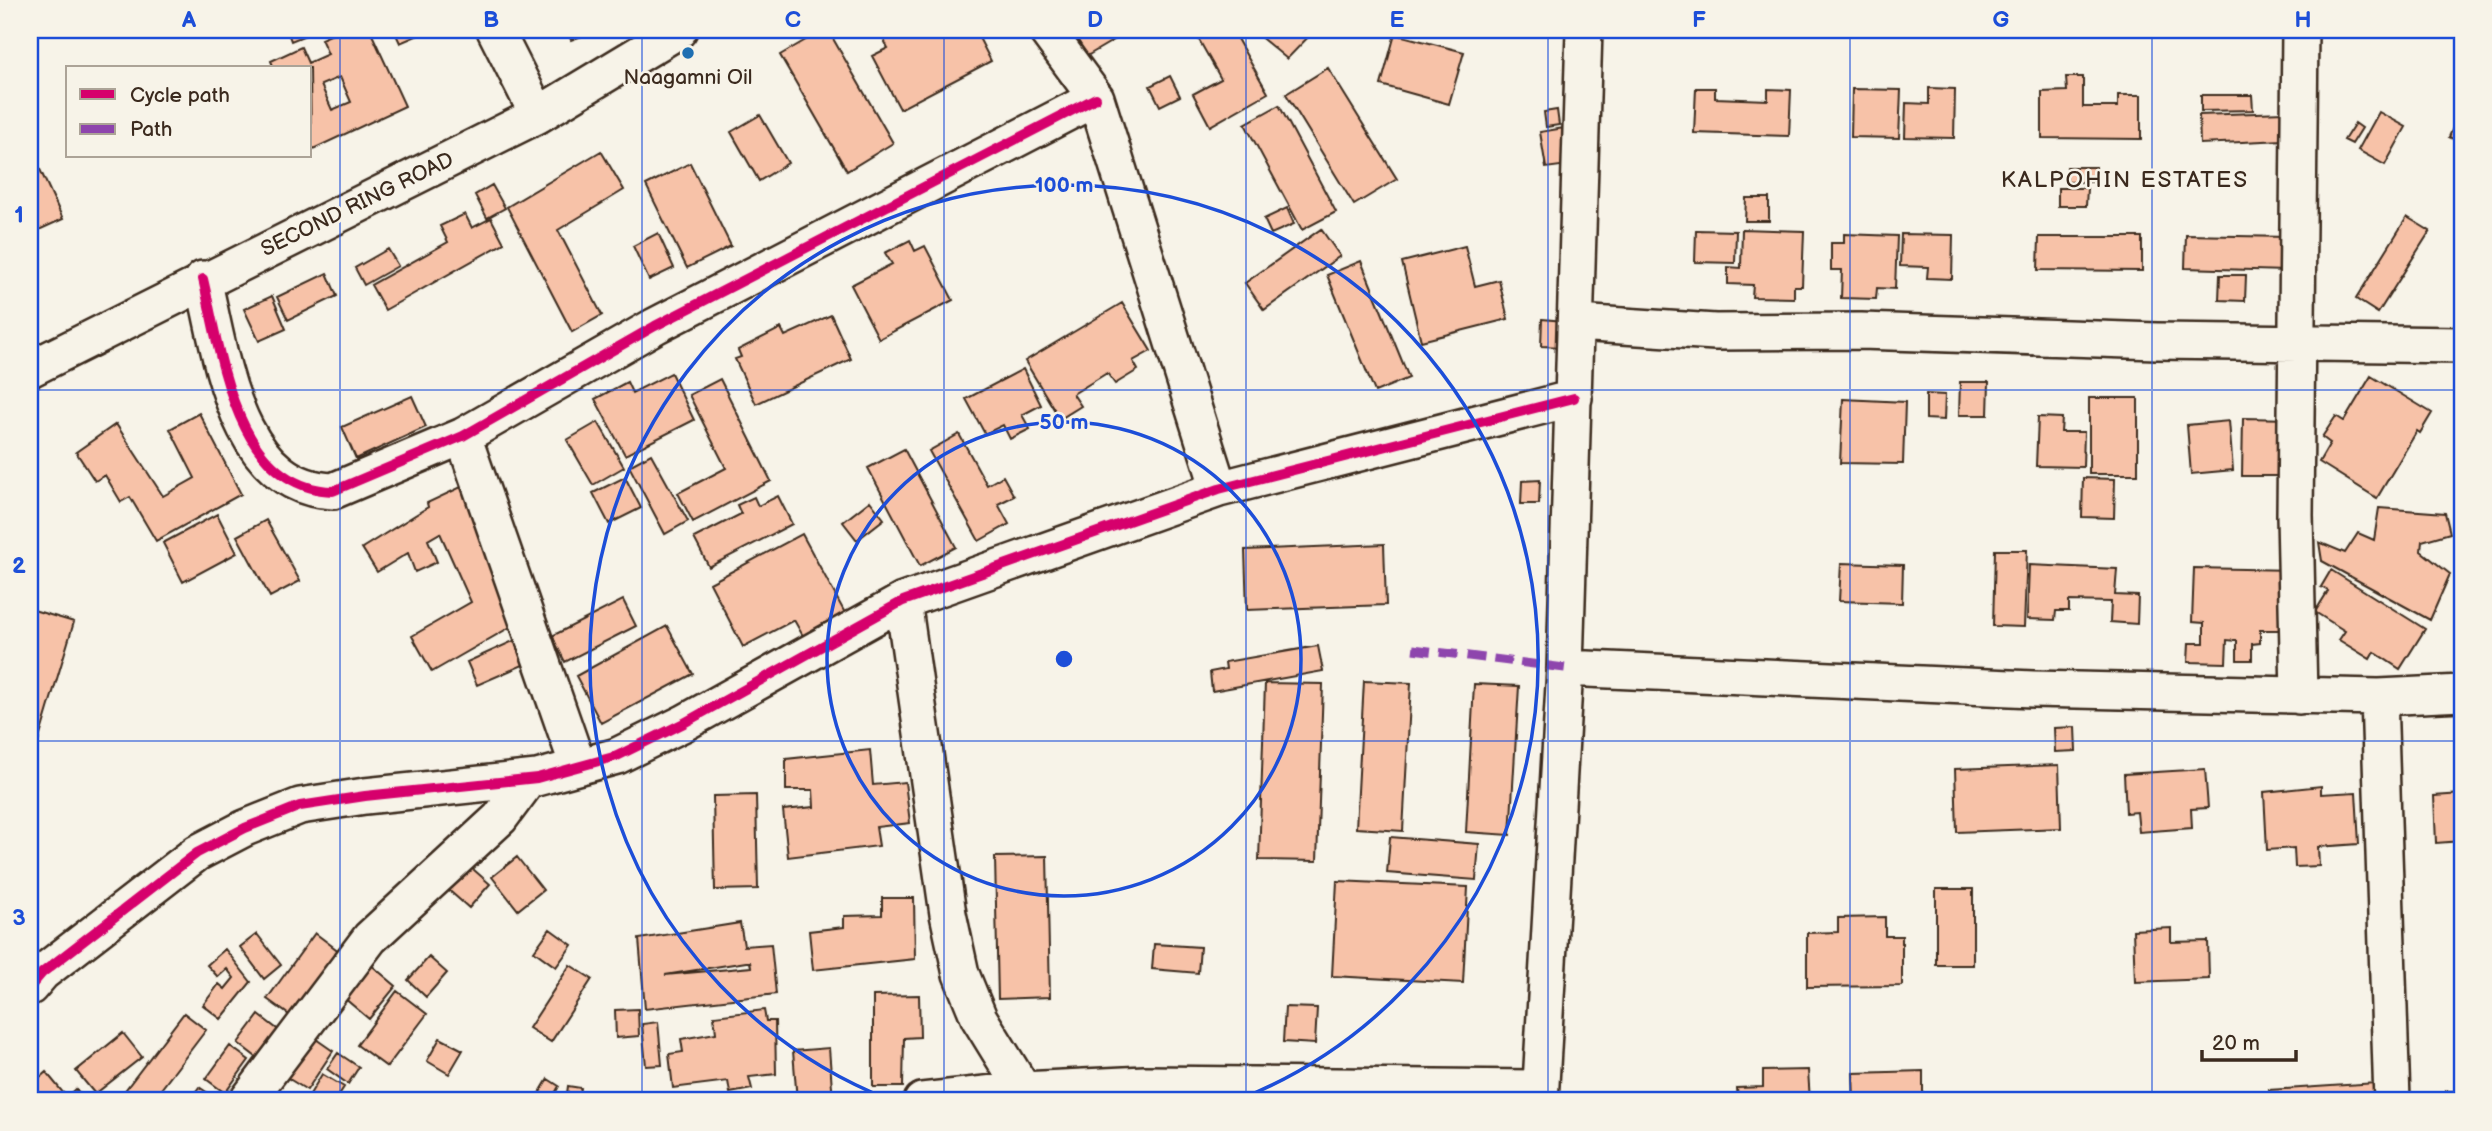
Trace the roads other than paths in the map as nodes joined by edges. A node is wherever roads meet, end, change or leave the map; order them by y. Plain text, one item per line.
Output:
1 (495, 30) edge
2 (679, 30) edge
3 (1046, 30) edge
4 (1584, 30) edge
5 (2300, 30) edge
6 (1096, 98) junction
7 (538, 115) junction
8 (203, 279) junction
9 (1577, 323) junction
10 (2296, 343) junction
11 (2462, 345) edge
12 (30, 369) edge
13 (1574, 398) junction
14 (463, 436) junction
15 (1219, 489) junction
16 (903, 601) junction
17 (1565, 668) junction
18 (2462, 693) edge
19 (2299, 696) junction
20 (2379, 697) junction
21 (578, 766) junction
22 (529, 779) junction
23 (30, 987) edge
24 (1353, 1094) edge
25 (1540, 1095) edge
26 (1026, 1096) edge
27 (247, 1101) edge
28 (922, 1101) edge
29 (2392, 1101) edge

1 - 7 street
2 - 7 street, SECOND RING ROAD
3 - 6 street
4 - 9 street
5 - 10 street
6 - 14 street
6 - 15 street
7 - 8 street, SECOND RING ROAD
8 - 12 street, SECOND RING ROAD
8 - 14 street
9 - 10 street
9 - 13 street
10 - 11 street
10 - 19 street
13 - 15 street
13 - 17 street
14 - 21 street
15 - 16 street
16 - 21 street
16 - 26 street
17 - 19 street
17 - 25 street
18 - 20 street
19 - 20 street
20 - 29 street
21 - 22 street
22 - 23 street
22 - 27 street
24 - 25 street
24 - 26 street
26 - 28 street

